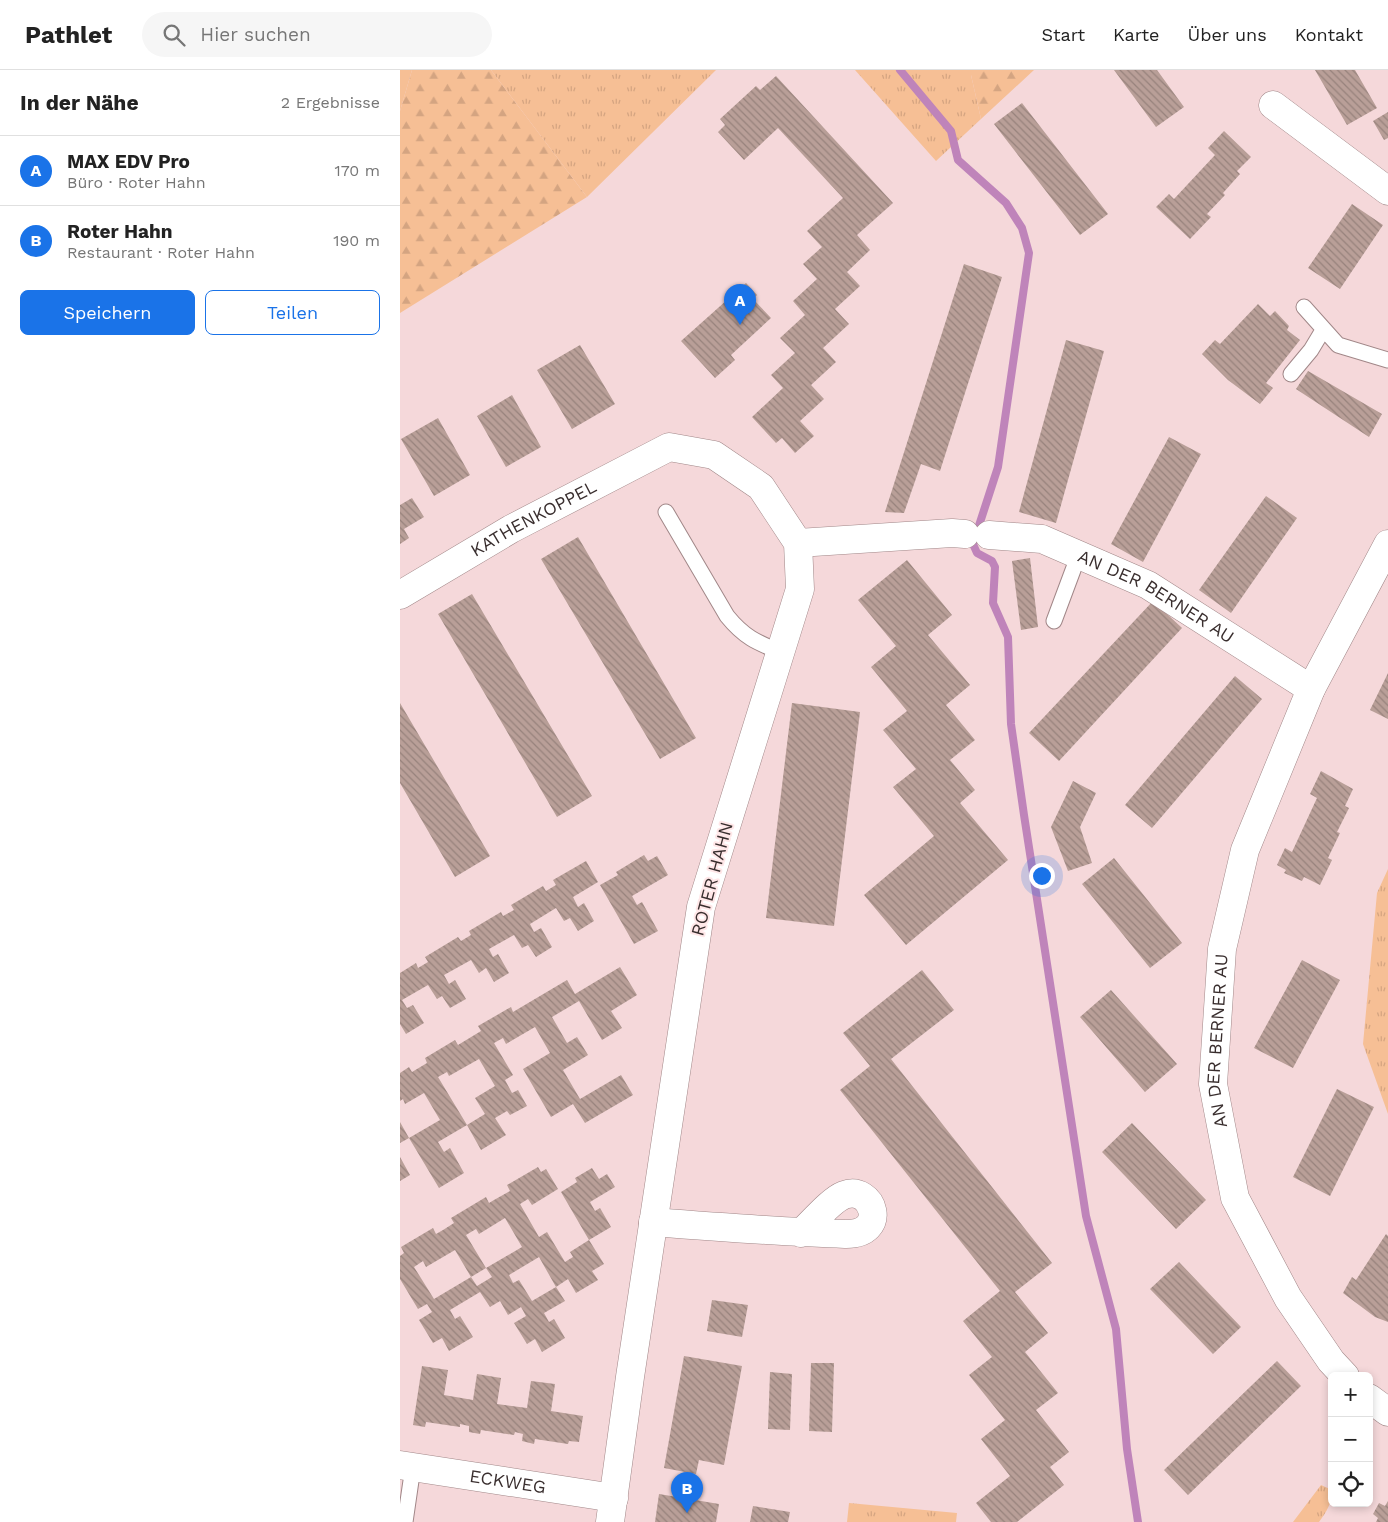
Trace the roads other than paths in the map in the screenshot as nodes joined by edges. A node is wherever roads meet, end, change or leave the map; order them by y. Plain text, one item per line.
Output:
1 (1273, 105) dead end
2 (1388, 191) edge
3 (1304, 307) dead end
4 (1323, 330) junction
5 (1388, 360) edge
6 (1291, 374) dead end
7 (666, 512) dead end
8 (798, 543) junction
9 (1388, 544) edge
10 (1079, 554) junction
11 (400, 595) edge
12 (1054, 621) dead end
13 (780, 652) junction
14 (1311, 689) junction
15 (653, 1222) junction
16 (802, 1233) dead end
17 (1341, 1372) edge
18 (1373, 1401) edge
19 (1388, 1412) edge
20 (407, 1466) edge
21 (612, 1510) edge
22 (405, 1522) edge

1 - 2 street
3 - 4 lane
4 - 5 lane
4 - 6 lane
7 - 13 lane
8 - 10 street, AN DER BERNER AU
8 - 11 street, KATHENKOPPEL
8 - 13 street, ROTER HAHN
9 - 14 street, AN DER BERNER AU
10 - 12 lane
10 - 14 street, AN DER BERNER AU
13 - 15 street, ROTER HAHN
14 - 17 street, AN DER BERNER AU
15 - 16 street
15 - 21 street, ROTER HAHN
18 - 19 street
20 - 21 street, ECKWEG
20 - 22 lane

